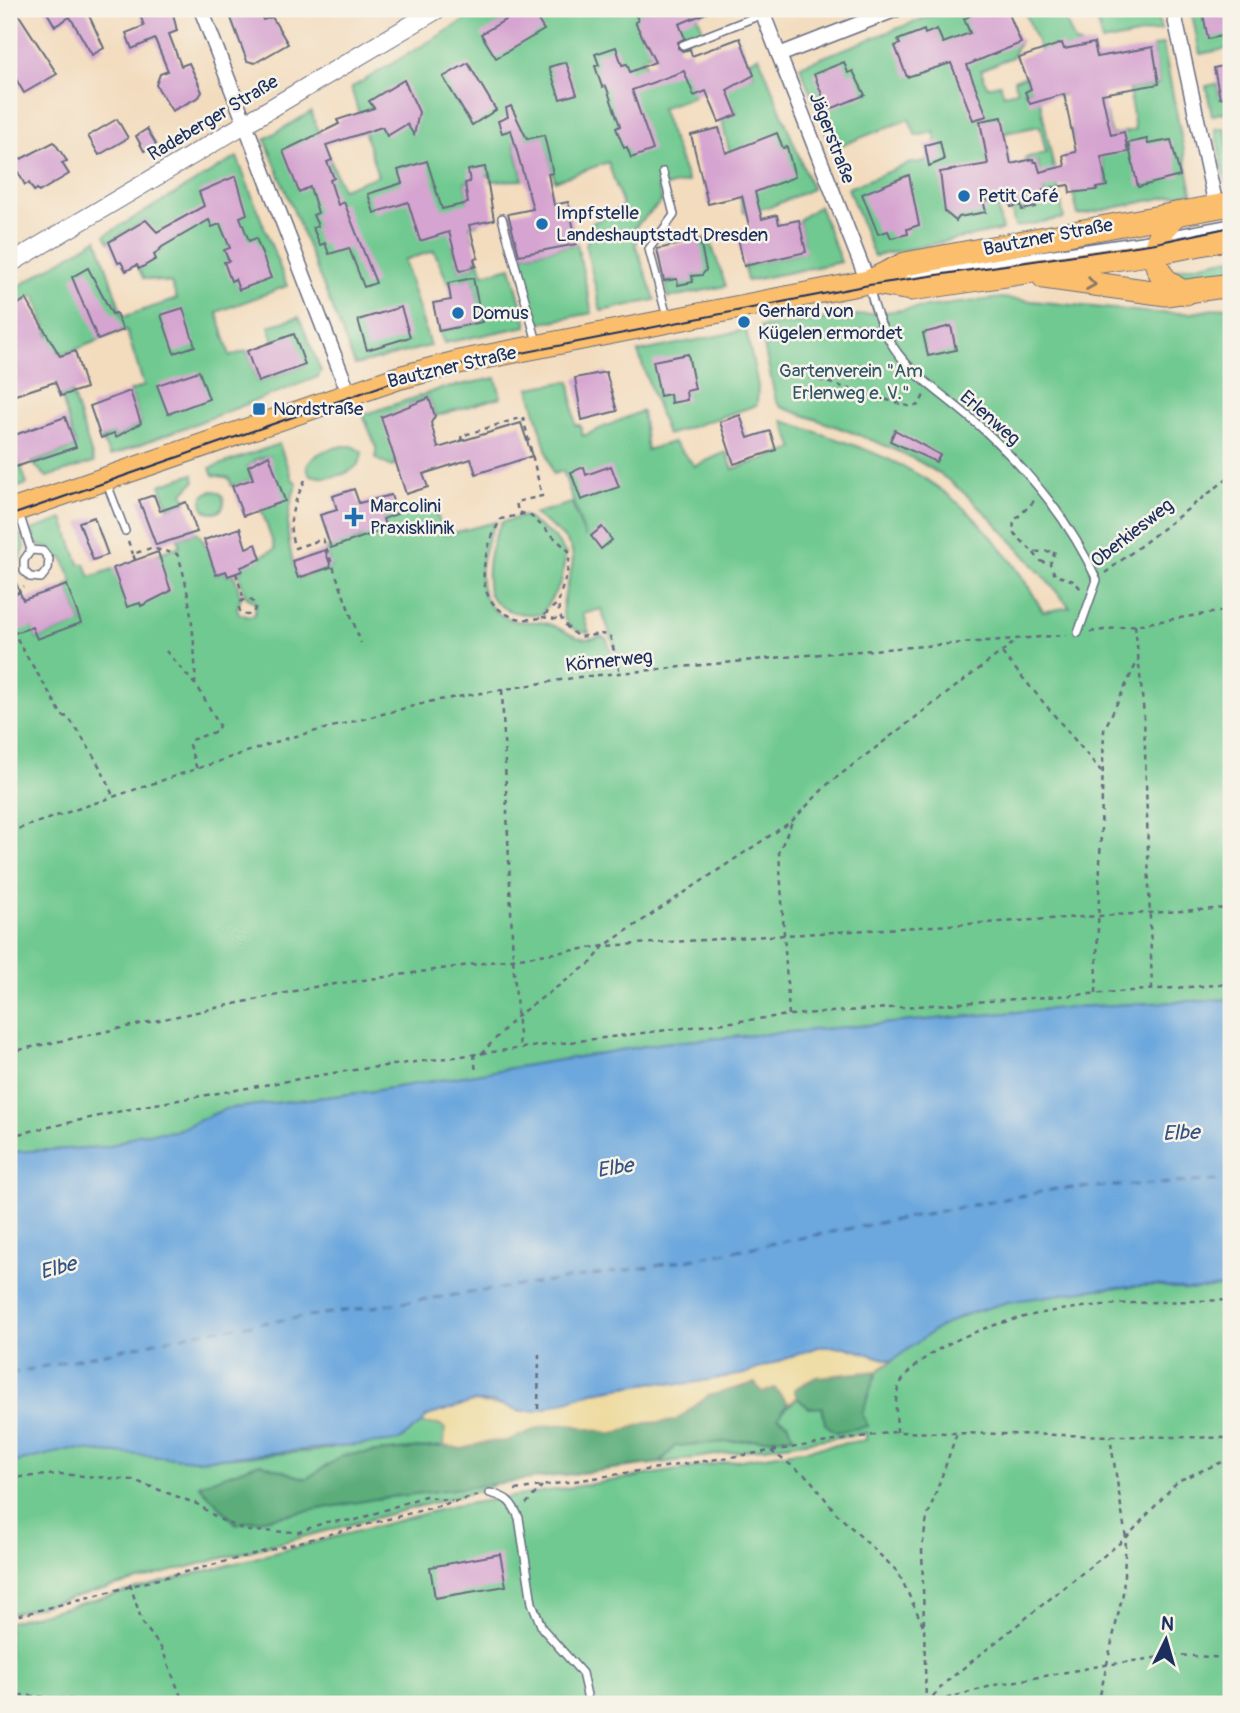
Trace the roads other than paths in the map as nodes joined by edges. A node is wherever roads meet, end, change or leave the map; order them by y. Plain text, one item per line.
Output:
1 (201, 9) edge
2 (438, 9) edge
3 (897, 9) edge
4 (1173, 9) edge
5 (762, 11) edge
6 (682, 45) dead end
7 (779, 55) junction
8 (245, 123) junction
9 (663, 172) dead end
10 (1226, 211) edge
11 (1176, 214) junction
12 (502, 218) dead end
13 (1231, 238) edge
14 (1156, 245) junction
15 (9, 264) edge
16 (1023, 274) junction
17 (868, 282) junction
18 (1231, 285) edge
19 (1186, 293) junction
20 (667, 321) junction
21 (538, 347) junction
22 (349, 394) junction
23 (105, 480) junction
24 (13, 511) edge
25 (125, 531) dead end
26 (31, 550) junction
27 (1097, 580) joint
28 (1078, 633) road end
29 (491, 1493) road end
30 (589, 1704) edge

1 - 8 street
2 - 8 street, Radeberger Straße
3 - 7 street
4 - 10 street
5 - 6 lane
5 - 7 street, Jägerstraße
7 - 17 street, Jägerstraße
8 - 15 street, Radeberger Straße
8 - 22 street
9 - 20 lane
10 - 11 main road, Bautzner Straße
10 - 14 lane
11 - 14 main road
11 - 17 main road, Bautzner Straße
12 - 21 lane
13 - 14 main road, Bautzner Straße
14 - 16 main road, Bautzner Straße
14 - 17 lane
14 - 19 main road
16 - 17 main road, Bautzner Straße
16 -> 19 main road
17 - 20 main road, Bautzner Straße
17 - 27 lane, Erlenweg
18 - 19 main road
20 - 21 main road, Bautzner Straße
21 - 22 main road, Bautzner Straße
22 - 23 main road, Bautzner Straße
23 - 24 main road, Bautzner Straße
23 - 25 lane
24 - 26 lane
26 - 26 lane
27 - 28 lane, Oberkiesweg
29 - 30 lane

